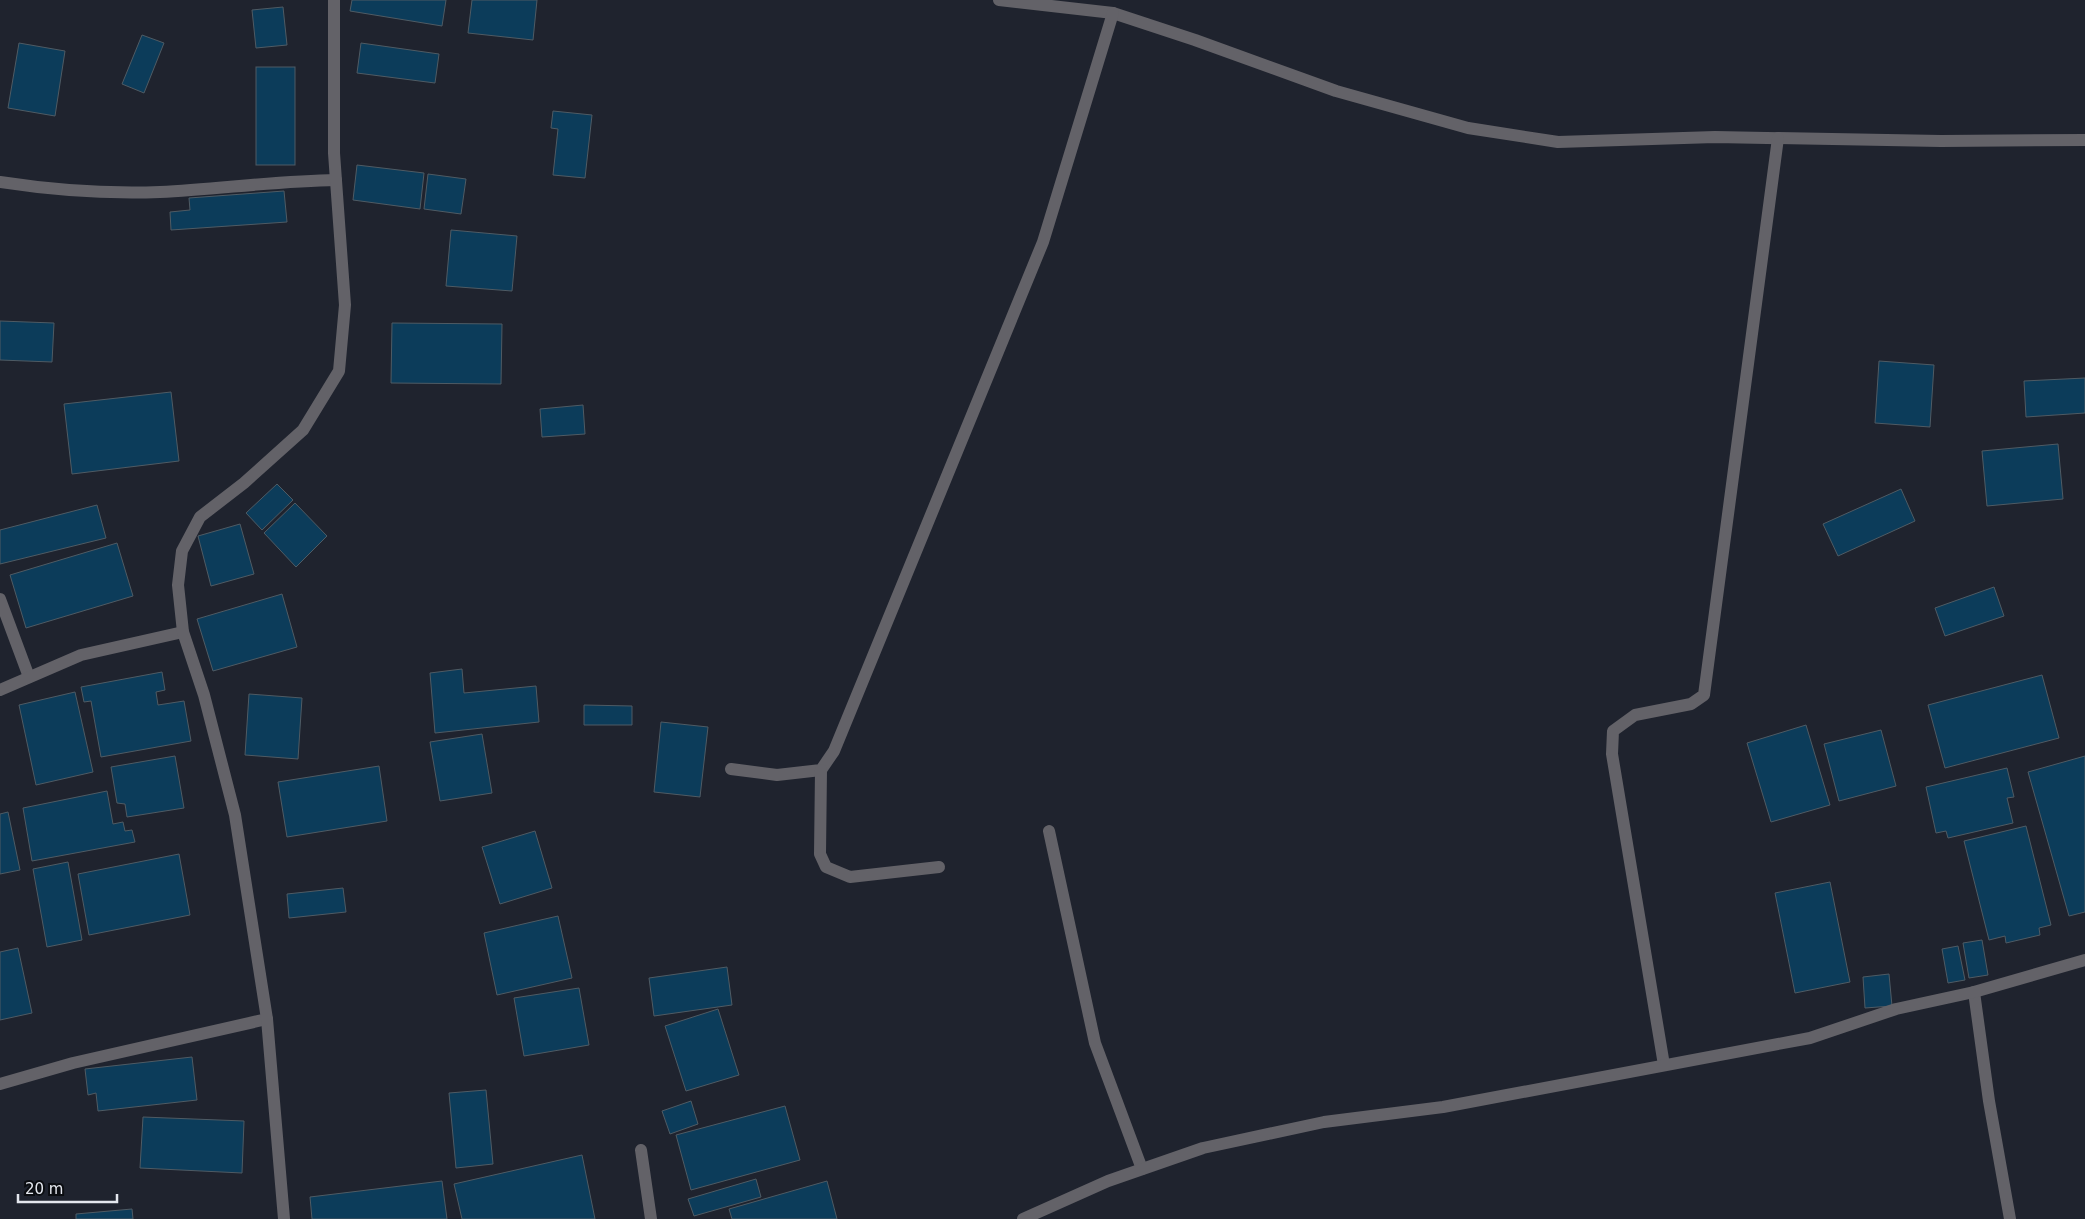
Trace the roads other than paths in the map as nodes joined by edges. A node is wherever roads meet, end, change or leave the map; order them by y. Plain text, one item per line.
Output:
1 (334, 0) edge
2 (999, 0) edge
3 (1113, 13) junction
4 (1778, 138) junction
5 (2085, 140) edge
6 (336, 180) junction
7 (0, 182) edge
8 (0, 599) edge
9 (183, 632) junction
10 (28, 678) junction
11 (0, 690) edge
12 (731, 769) dead end
13 (821, 770) junction
14 (1049, 831) dead end
15 (939, 867) dead end
16 (2085, 960) edge
17 (1974, 992) junction
18 (267, 1019) junction
19 (1664, 1065) junction
20 (0, 1084) edge
21 (641, 1150) dead end
22 (1142, 1169) junction
23 (284, 1219) edge
24 (651, 1219) edge
25 (1023, 1219) edge
26 (2010, 1219) edge

1 - 6 street
2 - 3 street
3 - 4 street
3 - 13 street
4 - 5 street
4 - 19 street
6 - 7 street
6 - 9 street
8 - 10 street
9 - 10 street
9 - 18 street
10 - 11 street
12 - 13 street
13 - 15 street
14 - 22 street
16 - 17 street
17 - 19 street
17 - 26 street
18 - 20 street
18 - 23 street
19 - 22 street
21 - 24 street
22 - 25 street

